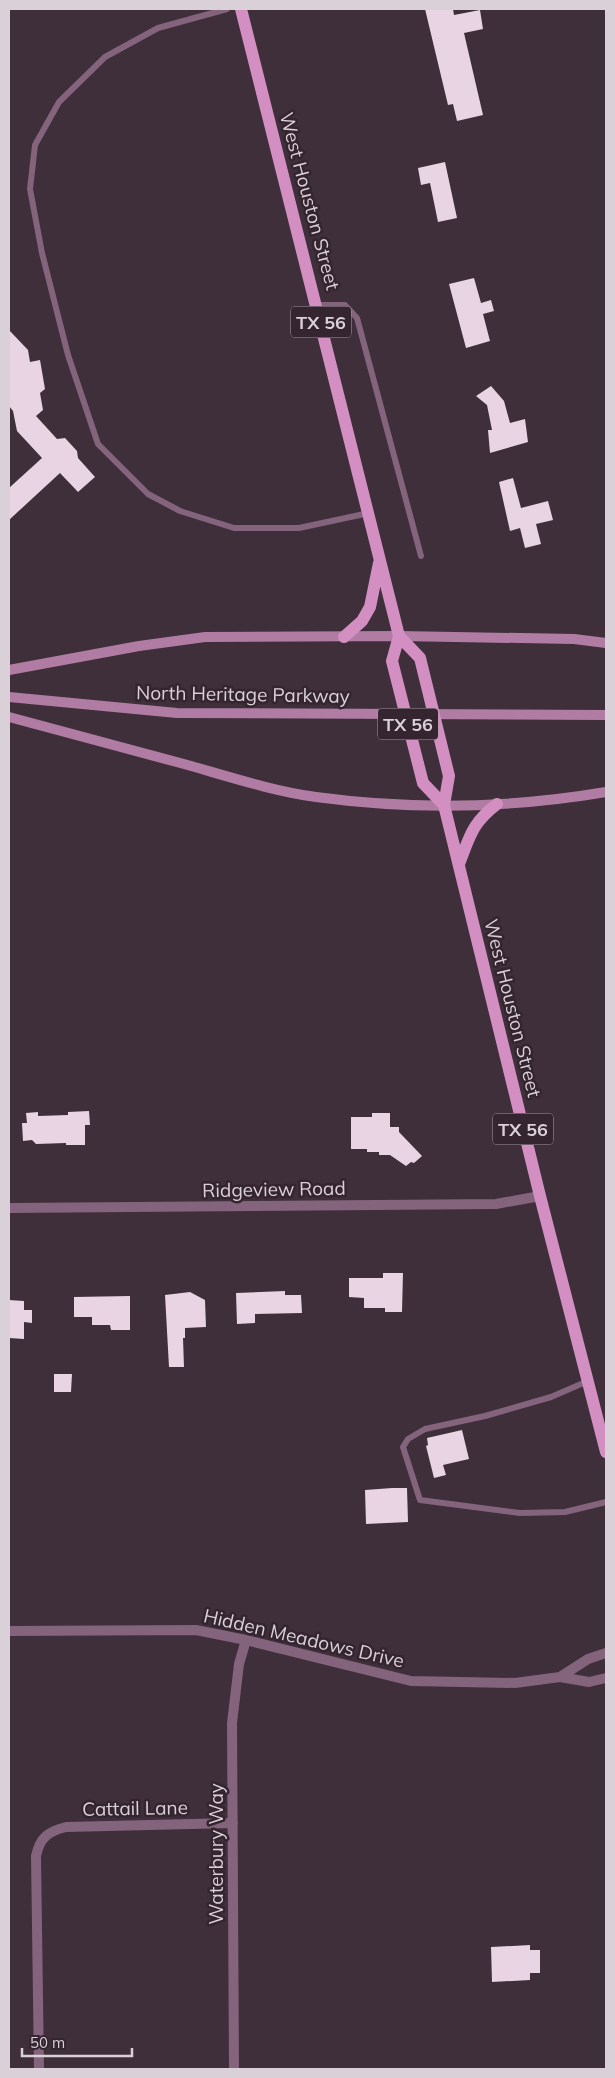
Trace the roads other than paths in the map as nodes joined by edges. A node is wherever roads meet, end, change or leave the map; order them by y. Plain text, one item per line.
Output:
1 (227, 9) edge
2 (241, 9) edge
3 (317, 305) junction
4 (369, 514) junction
5 (421, 556) dead end
6 (380, 558) junction
7 (399, 636) junction
8 (344, 637) junction
9 (606, 643) edge
10 (9, 670) edge
11 (9, 697) edge
12 (606, 715) edge
13 (9, 717) edge
14 (606, 792) edge
15 (497, 804) junction
16 (444, 805) junction
17 (459, 864) junction
18 (540, 1196) junction
19 (9, 1208) edge
20 (588, 1381) junction
21 (604, 1433) edge
22 (606, 1452) edge
23 (606, 1502) edge
24 (9, 1631) edge
25 (246, 1640) junction
26 (606, 1653) edge
27 (560, 1677) junction
28 (606, 1678) edge
29 (233, 1823) junction
30 (39, 2069) edge
31 (234, 2069) edge

1 - 4 lane
2 - 3 main road, West Houston Street / TX 56
3 - 4 main road, West Houston Street / TX 56
3 - 5 lane
4 - 6 main road, West Houston Street / TX 56
6 - 7 main road, West Houston Street / TX 56
6 - 8 main road
7 - 8 main road
7 - 9 main road
7 - 16 main road, West Houston Street / TX 56
7 - 16 main road, West Houston Street / TX 56
8 - 10 main road
11 - 12 main road, North Heritage Parkway
13 - 16 main road
14 - 15 main road
15 - 16 main road
15 - 17 main road
16 - 17 main road, West Houston Street / TX 56
17 - 18 main road, West Houston Street / TX 56
18 - 19 street, Ridgeview Road
18 - 20 main road, West Houston Street / TX 56
20 - 21 main road, West Houston Street / TX 56
20 - 23 lane
21 - 22 main road, West Houston Street / TX 56
24 - 25 street, Hidden Meadows Drive
25 - 27 street, Hidden Meadows Drive
25 - 29 street, Waterbury Way
26 - 27 street, Hidden Meadows Drive
27 - 28 street, Hidden Meadows Drive
29 - 30 street, Cattail Lane
29 - 31 street, Waterbury Way

